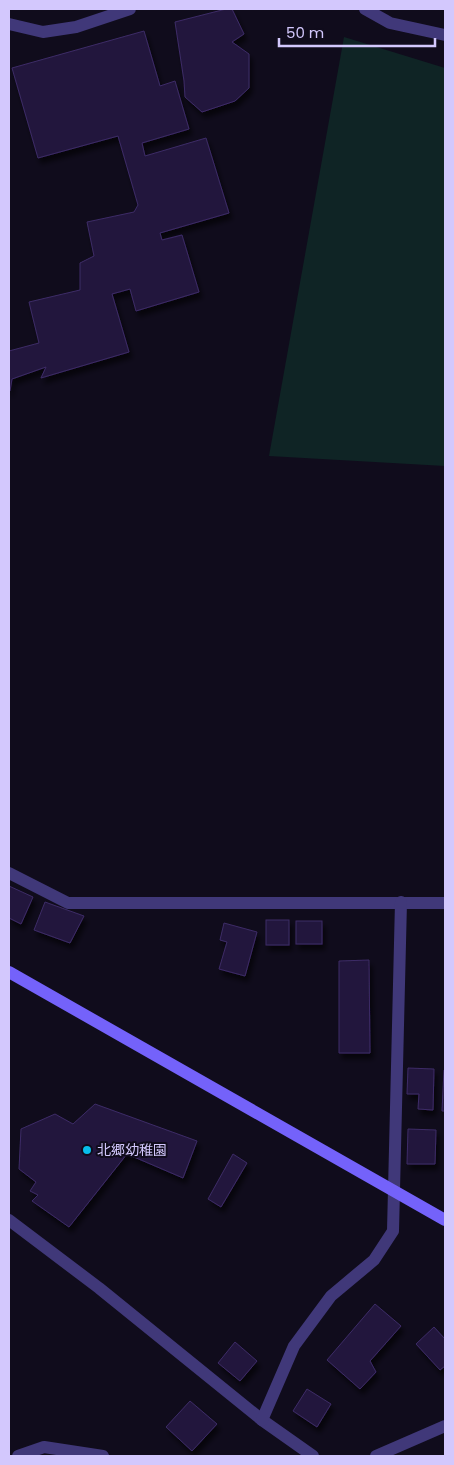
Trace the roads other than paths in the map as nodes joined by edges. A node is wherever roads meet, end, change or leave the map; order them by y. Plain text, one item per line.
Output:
1 (130, 9) edge
2 (365, 9) edge
3 (9, 24) edge
4 (445, 35) edge
5 (9, 873) edge
6 (401, 902) junction
7 (445, 903) edge
8 (9, 972) edge
9 (394, 1192) junction
10 (9, 1220) edge
11 (445, 1220) edge
12 (262, 1420) junction
13 (445, 1426) edge
14 (78, 1454) edge
15 (18, 1456) edge
16 (103, 1456) edge
17 (313, 1456) edge
18 (376, 1456) edge

1 - 3 street
2 - 4 street
5 - 6 street
6 - 7 street
6 - 9 street
8 - 9 street
9 - 11 street
9 - 12 street
10 - 12 street
12 - 17 street
13 - 18 street
14 - 15 street
14 - 16 street

